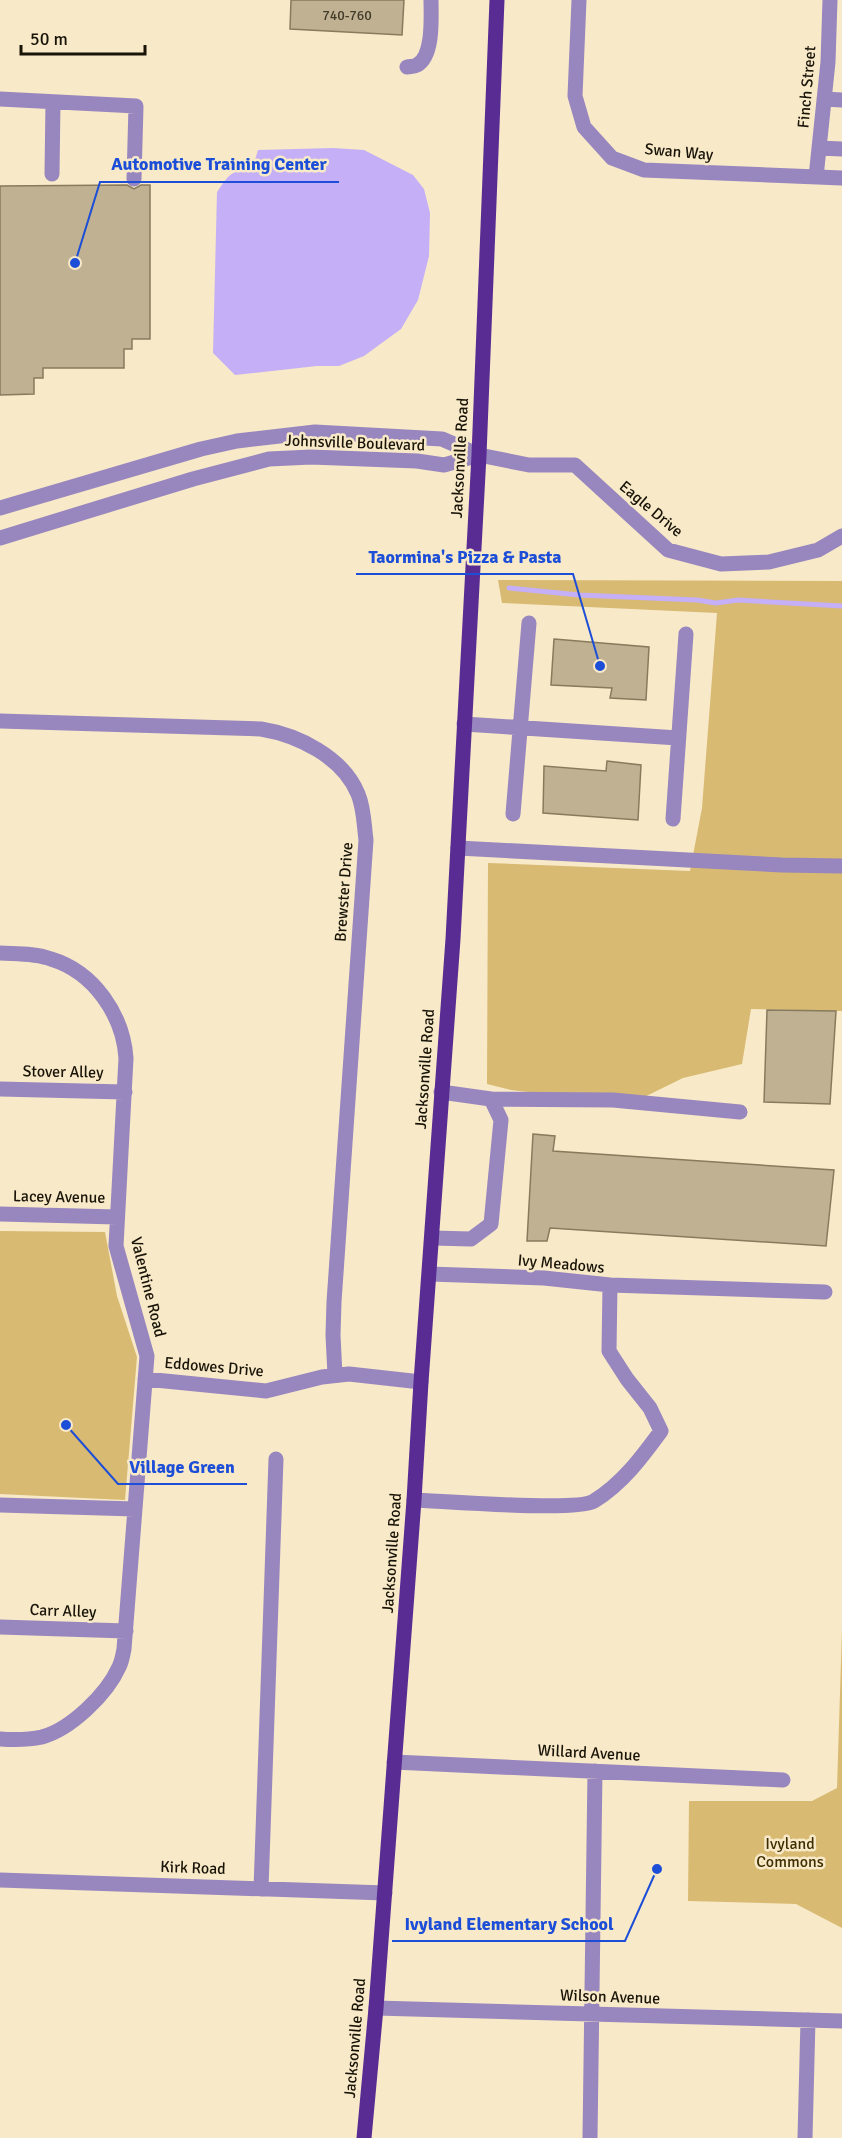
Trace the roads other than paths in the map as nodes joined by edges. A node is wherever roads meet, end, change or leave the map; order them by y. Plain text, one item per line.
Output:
1 (431, 0) edge
2 (497, 0) edge
3 (579, 0) edge
4 (834, 6) edge
5 (835, 57) edge
6 (407, 67) dead end
7 (0, 99) edge
8 (824, 99) junction
9 (842, 100) edge
10 (53, 102) junction
11 (819, 148) junction
12 (842, 149) edge
13 (52, 174) dead end
14 (816, 177) junction
15 (842, 178) edge
16 (134, 179) dead end
17 (479, 455) junction
18 (0, 508) edge
19 (842, 536) edge
20 (0, 538) edge
21 (529, 623) dead end
22 (686, 634) dead end
23 (0, 721) edge
24 (464, 724) junction
25 (519, 727) junction
26 (678, 738) junction
27 (513, 814) dead end
28 (673, 819) dead end
29 (458, 848) junction
30 (842, 866) edge
31 (0, 953) edge
32 (0, 1089) edge
33 (125, 1092) junction
34 (441, 1092) junction
35 (491, 1099) junction
36 (740, 1112) dead end
37 (0, 1214) edge
38 (117, 1217) junction
39 (432, 1238) junction
40 (430, 1274) junction
41 (610, 1285) junction
42 (825, 1292) dead end
43 (336, 1375) junction
44 (145, 1379) junction
45 (421, 1382) junction
46 (276, 1459) dead end
47 (414, 1500) junction
48 (0, 1505) edge
49 (135, 1509) junction
50 (0, 1627) edge
51 (126, 1631) junction
52 (0, 1739) edge
53 (394, 1762) junction
54 (595, 1771) junction
55 (783, 1780) dead end
56 (0, 1880) edge
57 (261, 1889) junction
58 (385, 1893) junction
59 (376, 2008) junction
60 (592, 2014) junction
61 (808, 2020) junction
62 (842, 2021) edge
63 (364, 2138) edge
64 (590, 2138) edge
65 (805, 2138) edge

1 - 6 street
2 - 17 main road, Jacksonville Road
3 - 14 street, Swan Way
4 - 5 street, Finch Street
5 - 8 street, Finch Street
7 - 10 street
8 - 9 street
8 - 11 street, Finch Street
10 - 13 street
10 - 16 street
11 - 12 street
11 - 14 street, Finch Street
14 - 15 street, Swan Way
17 - 18 street, Johnsville Boulevard
17 - 19 street, Eagle Drive
17 - 20 street, Johnsville Boulevard
17 - 24 main road, Jacksonville Road
21 - 25 street
22 - 26 street
23 - 43 street, Brewster Drive
24 - 25 street
24 - 29 main road, Jacksonville Road
25 - 26 street
25 - 27 street
26 - 28 street
29 - 30 street
29 - 34 main road, Jacksonville Road
31 - 33 street, Valentine Road
32 - 33 street, Stover Alley
33 - 38 street, Valentine Road
34 - 35 street
34 - 39 main road, Jacksonville Road
35 - 36 street
35 - 39 street
37 - 38 street, Lacey Avenue
38 - 44 street, Valentine Road
39 - 40 main road, Jacksonville Road
40 - 41 street, Ivy Meadows
40 - 45 main road, Jacksonville Road
41 - 42 street
41 - 47 street, Ivy Meadows
43 - 44 street, Eddowes Drive
43 - 45 street, Eddowes Drive
44 - 49 street, Valentine Road
45 - 47 main road, Jacksonville Road
46 - 57 street
47 - 53 main road, Jacksonville Road
48 - 49 street
49 - 51 street, Valentine Road
50 - 51 street, Carr Alley
51 - 52 street, Valentine Road
53 - 54 street, Willard Avenue
53 - 58 main road, Jacksonville Road
54 - 55 street, Willard Avenue
54 - 60 street
56 - 57 street, Kirk Road
57 - 58 street, Kirk Road
58 - 59 main road, Jacksonville Road
59 - 60 street, Wilson Avenue
59 - 63 main road, Jacksonville Road
60 - 61 street, Wilson Avenue
60 - 64 street
61 - 62 street, Wilson Avenue
61 - 65 street

